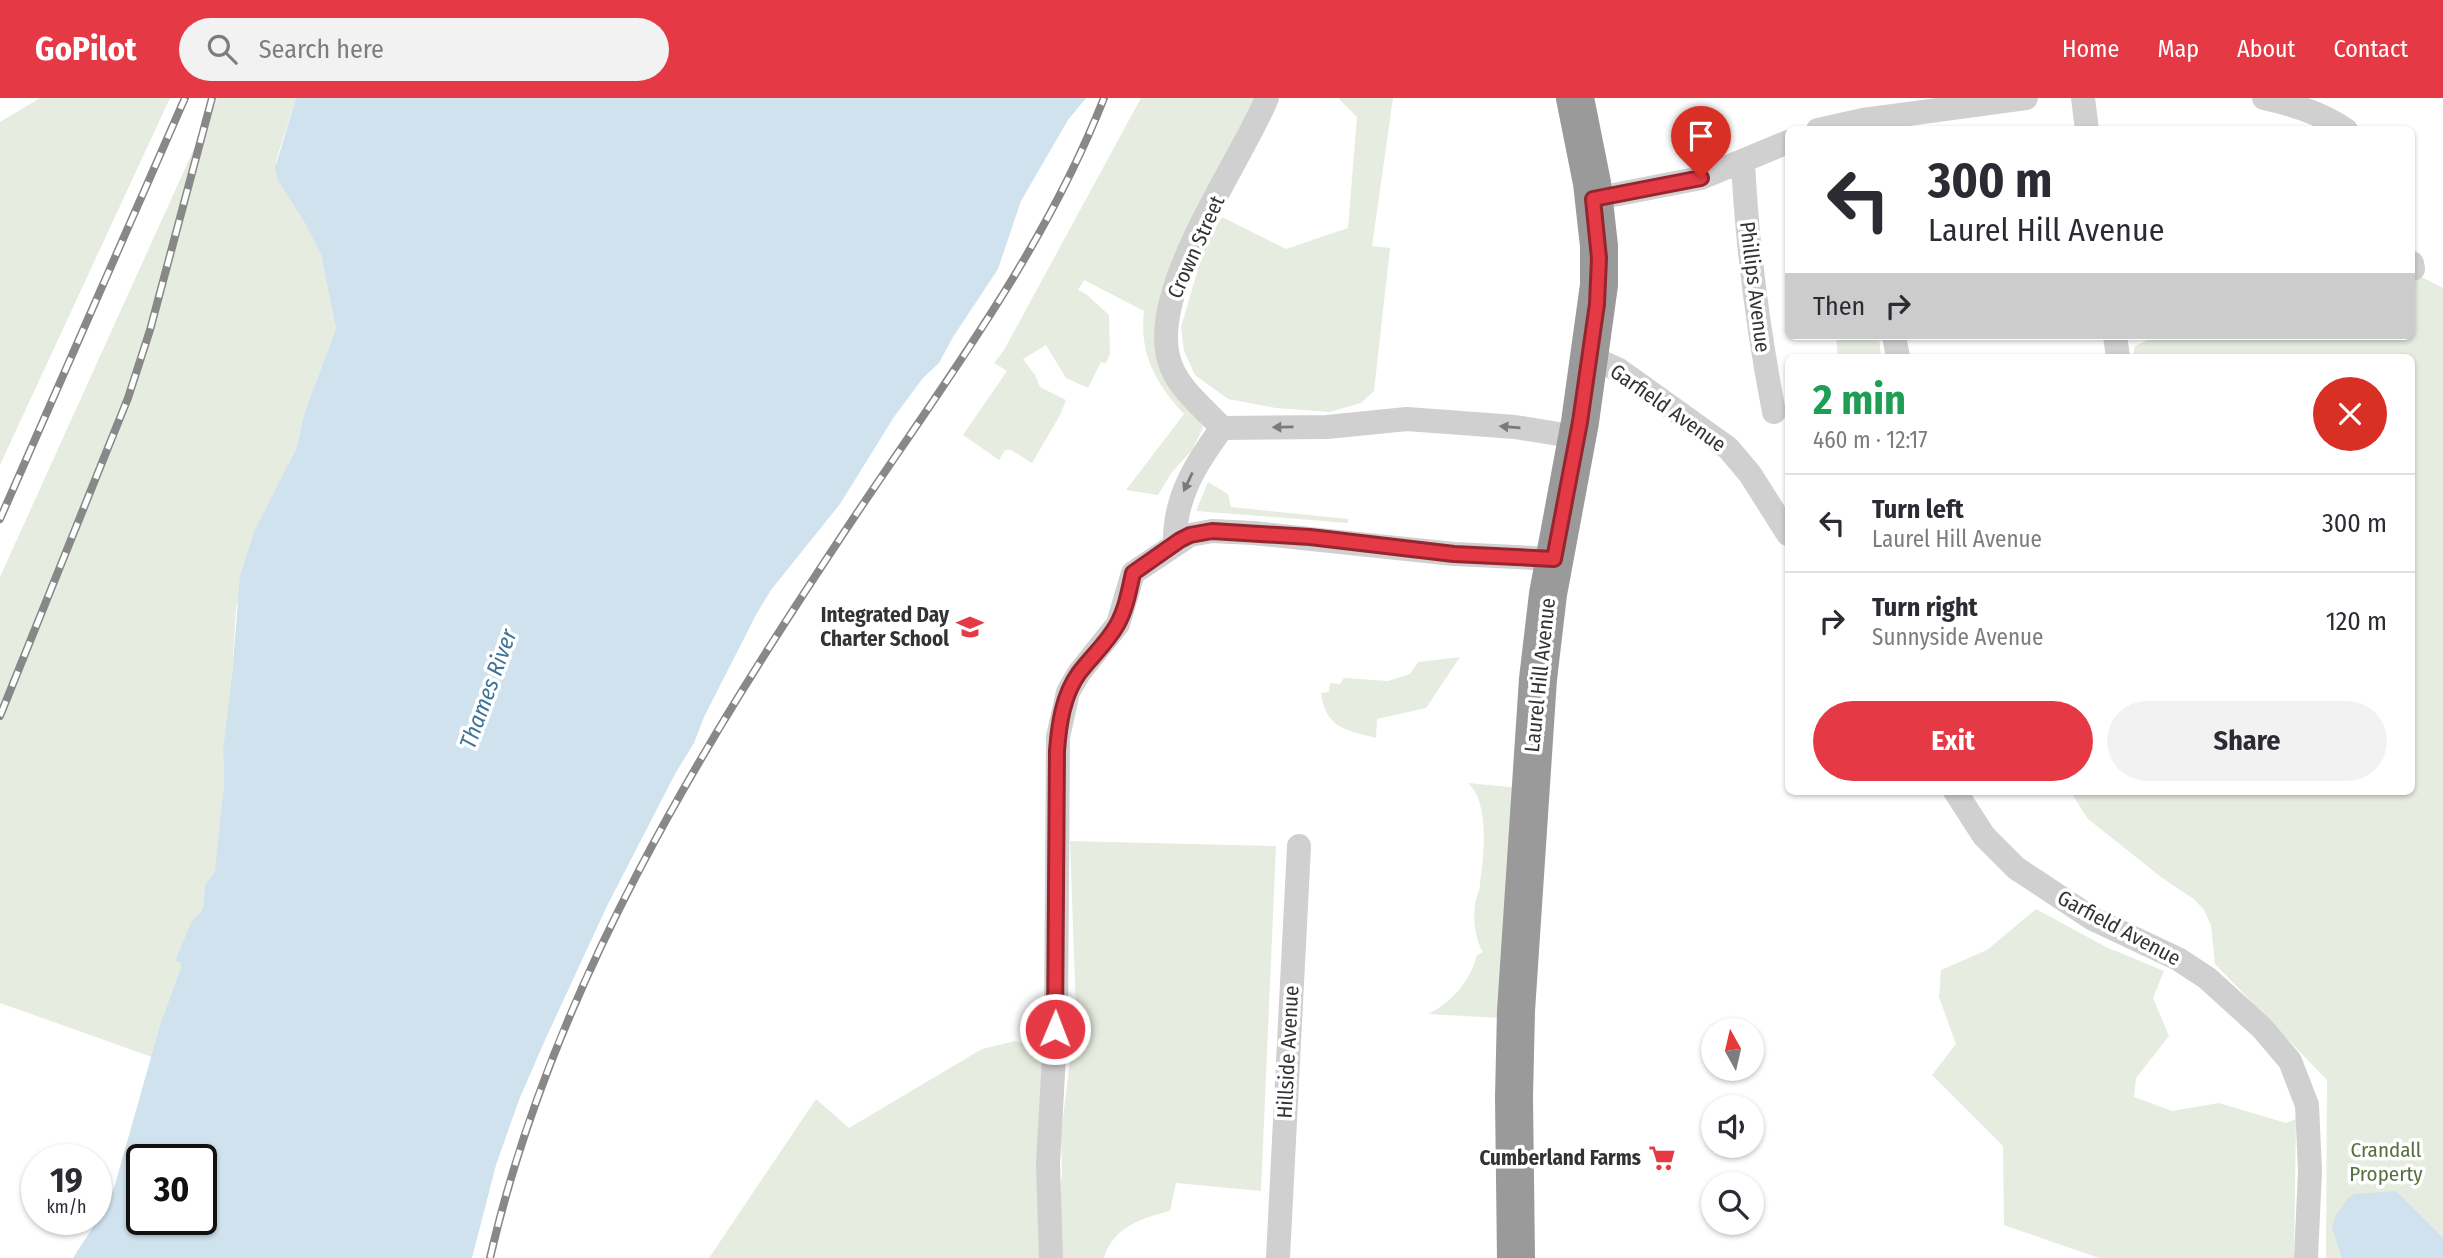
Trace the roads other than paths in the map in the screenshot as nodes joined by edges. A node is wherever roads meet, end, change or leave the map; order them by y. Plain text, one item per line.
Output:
1 (1267, 98) edge
2 (1576, 98) edge
3 (2026, 98) edge
4 (2083, 98) edge
5 (2264, 98) edge
6 (1864, 125) edge
7 (2086, 126) edge
8 (2339, 126) edge
9 (1785, 143) edge
10 (1743, 161) junction
11 (1593, 199) junction
12 (1590, 360) junction
13 (1774, 412) dead end
14 (1222, 428) junction
15 (1577, 437) junction
16 (1785, 529) edge
17 (1175, 543) junction
18 (1554, 559) junction
19 (1958, 795) edge
20 (1299, 846) dead end
21 (1051, 1258) edge
22 (1278, 1258) edge
23 (1516, 1258) edge
24 (2306, 1258) edge

1 - 14 street, Crown Street
2 - 11 highway, Laurel Hill Avenue
3 - 6 street
4 - 7 street
5 - 8 street
9 - 10 street
10 - 11 street
10 - 13 street, Phillips Avenue
11 - 12 highway, Laurel Hill Avenue
12 - 15 highway, Laurel Hill Avenue
12 - 16 street, Garfield Avenue
15 -> 14 street
14 -> 17 street
15 - 18 highway, Laurel Hill Avenue
17 - 18 street
17 - 21 street
18 - 23 highway, Laurel Hill Avenue
19 - 24 street, Garfield Avenue
20 - 22 street, Hillside Avenue

